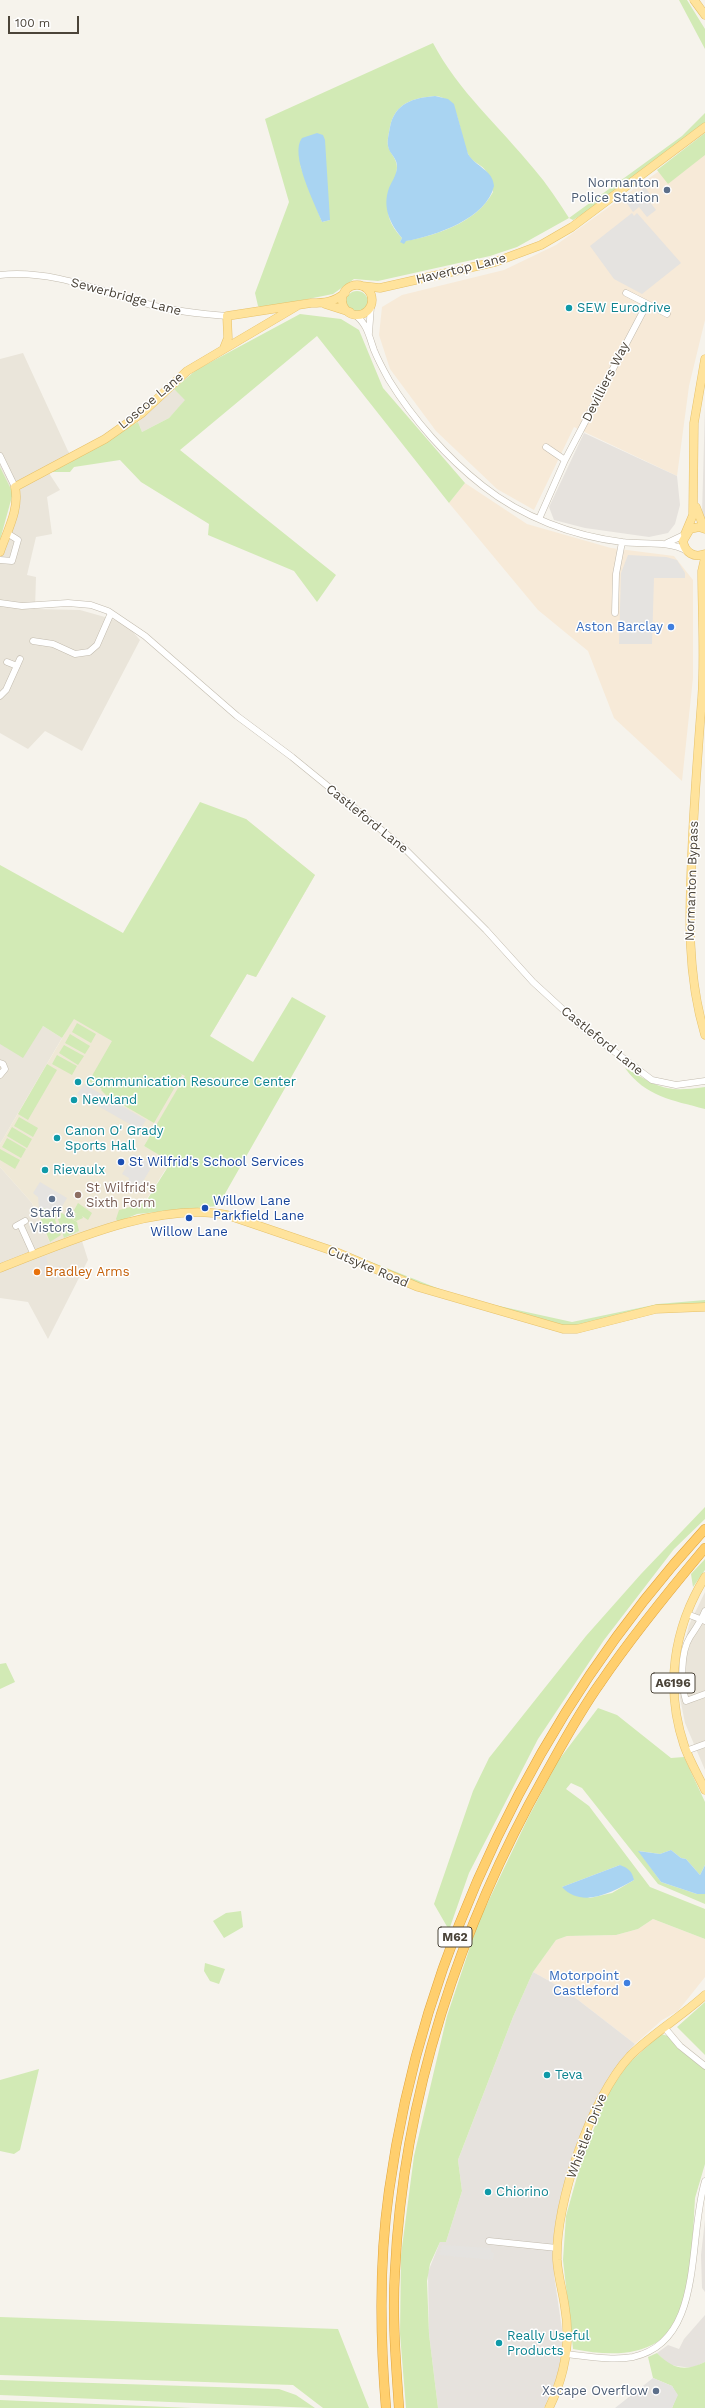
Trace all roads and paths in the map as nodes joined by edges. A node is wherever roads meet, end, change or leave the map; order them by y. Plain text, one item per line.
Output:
1 (694, 0) edge
2 (705, 15) edge
3 (705, 127) edge
4 (0, 275) edge
5 (393, 285) junction
6 (362, 286) junction
7 (345, 293) junction
8 (626, 293) dead end
9 (324, 304) junction
10 (372, 304) junction
11 (647, 304) junction
12 (297, 306) junction
13 (352, 314) junction
14 (667, 314) dead end
15 (227, 316) junction
16 (369, 335) junction
17 (224, 348) junction
18 (705, 360) edge
19 (546, 447) dead end
20 (0, 456) edge
21 (565, 460) junction
22 (15, 487) junction
23 (694, 498) junction
24 (539, 519) junction
25 (704, 529) edge
26 (7, 533) junction
27 (685, 534) junction
28 (622, 542) junction
29 (663, 544) junction
30 (0, 552) edge
31 (689, 553) junction
32 (705, 554) edge
33 (705, 558) edge
34 (0, 560) edge
35 (702, 582) junction
36 (0, 603) edge
37 (111, 613) junction
38 (615, 613) dead end
39 (33, 641) dead end
40 (20, 659) dead end
41 (7, 662) dead end
42 (17, 666) junction
43 (0, 696) edge
44 (705, 1035) edge
45 (0, 1063) edge
46 (0, 1075) edge
47 (705, 1081) edge
48 (20, 1224) dead end
49 (34, 1255) junction
50 (0, 1268) edge
51 (705, 1307) edge
52 (705, 1529) edge
53 (705, 1548) edge
54 (705, 1577) edge
55 (705, 1611) edge
56 (687, 1614) junction
57 (703, 1621) edge
58 (705, 1694) edge
59 (705, 1744) edge
60 (686, 1751) junction
61 (705, 1790) edge
62 (705, 1995) edge
63 (664, 2027) junction
64 (705, 2066) edge
65 (705, 2181) edge
66 (489, 2241) dead end
67 (557, 2248) junction
68 (566, 2354) junction
69 (386, 2408) edge
70 (399, 2408) edge
71 (549, 2408) edge

1 - 2 main road
3 - 5 main road, Havertop Lane
4 - 15 street, Sewerbridge Lane
5 - 6 main road, Havertop Lane
5 - 10 main road, Havertop Lane
6 - 7 main road
6 - 10 main road
7 - 9 main road, Sewerbridge Lane
7 - 13 main road
8 - 11 street
9 - 12 main road, Sewerbridge Lane
9 - 13 main road, Sewerbridge Lane
10 - 13 main road
10 - 16 street
11 - 14 street
11 - 21 street, Devilliers Way
12 - 15 main road, Sewerbridge Lane
12 - 17 main road, Loscoe Lane
13 - 16 street
15 - 17 main road
16 - 24 street
17 - 22 main road, Loscoe Lane
18 - 23 main road
19 - 21 street
20 - 22 street
21 - 24 street, Devilliers Way
22 - 26 main road
23 - 25 main road
23 - 27 main road
24 - 28 street
25 - 27 main road
26 - 30 main road
26 - 34 street
27 - 29 street
27 - 31 main road, Normanton Bypass
28 - 29 street
28 - 38 street
29 - 31 street
31 - 32 main road
31 - 35 main road, Normanton Bypass
33 - 35 main road, Normanton Bypass
35 - 44 main road, Normanton Bypass
36 - 37 street, Castleford Lane
37 - 39 street
37 - 47 street, Castleford Lane
40 - 42 street
41 - 42 street
42 - 43 street
45 - 46 street
48 - 49 street
49 - 50 main road
49 - 51 main road, Cutsyke Road
52 - 69 highway, M62
53 - 70 highway, M62
54 - 56 main road, A6196
55 - 57 street
56 - 57 street
56 - 60 main road, A6196
57 - 58 street
59 - 60 street
60 - 61 main road, A6196
62 - 63 main road, Whistler Drive
63 - 64 street
63 - 67 main road, Whistler Drive
65 - 68 street
66 - 67 street
67 - 68 main road, Whistler Drive
68 - 71 main road, Whistler Drive

